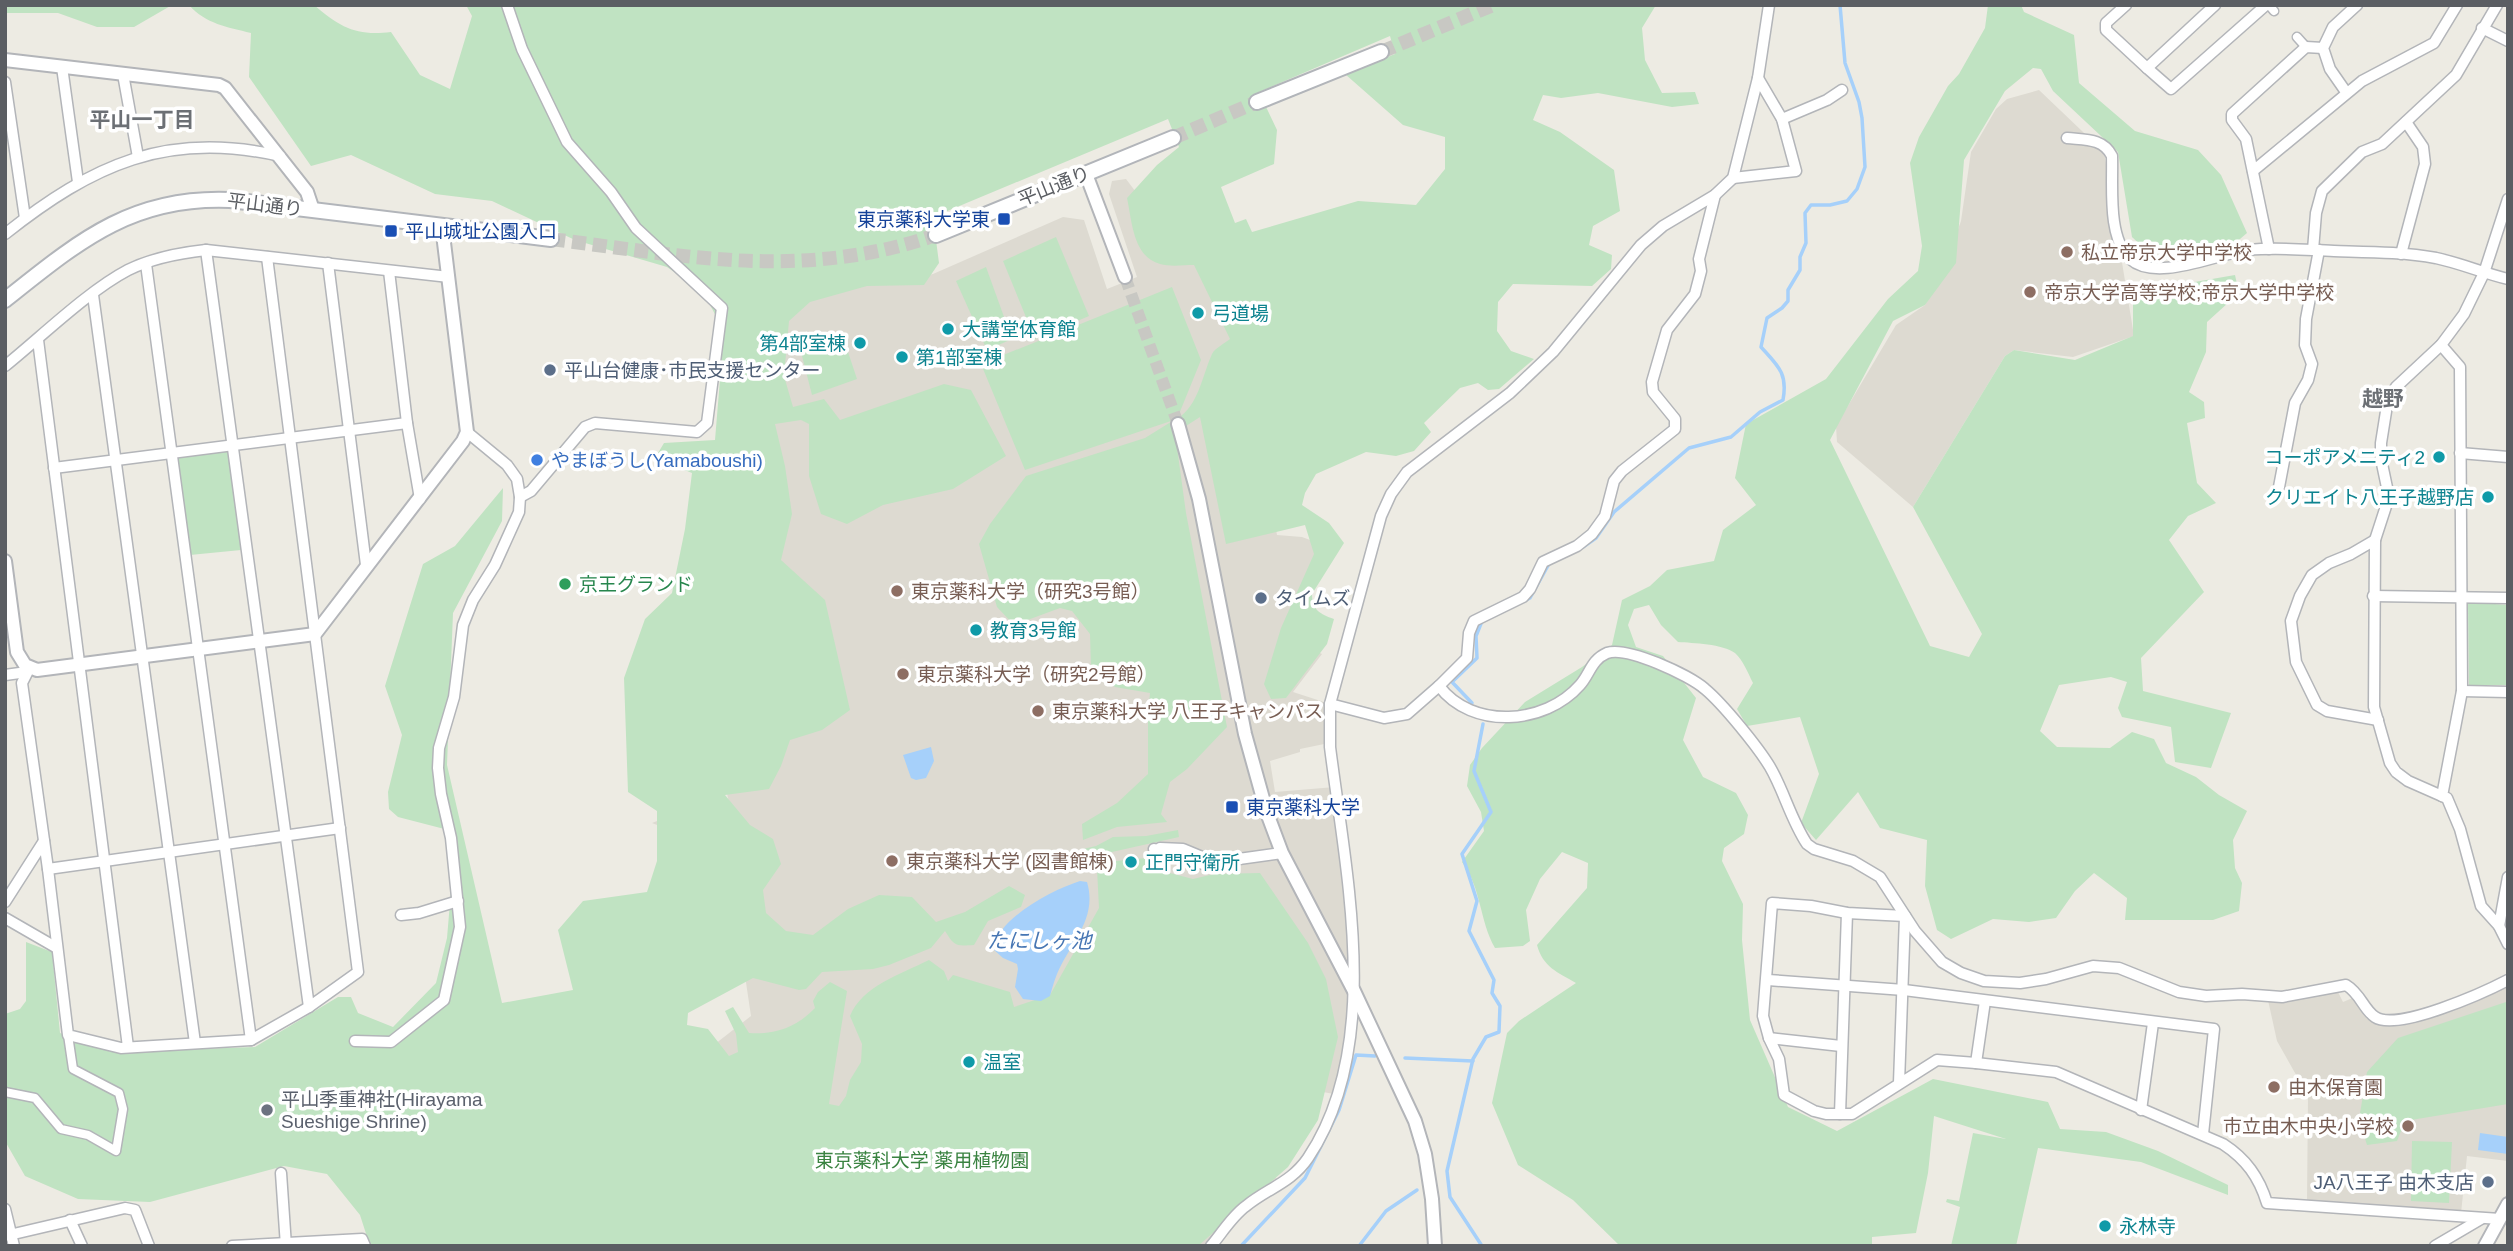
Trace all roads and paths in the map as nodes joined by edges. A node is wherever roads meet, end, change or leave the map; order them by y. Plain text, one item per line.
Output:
1 (507, 5) edge
2 (1769, 5) edge
3 (2126, 5) edge
4 (2216, 5) edge
5 (2357, 5) edge
6 (2457, 5) edge
7 (2497, 5) edge
8 (2270, 7) edge
9 (2482, 29) junction
10 (2297, 37) dead end
11 (2508, 41) edge
12 (2306, 47) junction
13 (2323, 48) junction
14 (1381, 52) tunnel mouth
15 (5, 60) edge
16 (62, 67) junction
17 (2147, 68) junction
18 (123, 74) junction
19 (1758, 78) junction
20 (5, 82) edge
21 (1842, 90) dead end
22 (2346, 92) junction
23 (1257, 102) tunnel mouth
24 (1782, 119) junction
25 (2406, 122) junction
26 (1173, 138) tunnel mouth
27 (2067, 138) dead end
28 (280, 156) junction
29 (138, 157) junction
30 (2253, 171) junction
31 (1086, 174) junction
32 (1733, 178) junction
33 (78, 181) junction
34 (1716, 195) junction
35 (2508, 199) edge
36 (313, 210) junction
37 (25, 218) junction
38 (442, 226) junction
39 (5, 234) edge
40 (936, 234) tunnel mouth
41 (551, 239) tunnel mouth
42 (2269, 249) junction
43 (206, 250) junction
44 (2316, 250) junction
45 (2401, 254) junction
46 (267, 257) junction
47 (328, 263) junction
48 (146, 264) junction
49 (388, 271) junction
50 (2484, 273) junction
51 (449, 277) junction
52 (1125, 277) tunnel mouth
53 (2508, 279) edge
54 (93, 295) junction
55 (5, 300) edge
56 (38, 340) junction
57 (2441, 345) junction
58 (5, 366) edge
59 (407, 423) junction
60 (1178, 424) tunnel mouth
61 (349, 430) junction
62 (467, 432) junction
63 (290, 438) junction
64 (232, 445) junction
65 (172, 453) junction
66 (2460, 453) junction
67 (2508, 457) edge
68 (116, 460) junction
69 (54, 468) junction
70 (2279, 487) dead end
71 (520, 497) junction
72 (420, 499) junction
73 (2375, 540) junction
74 (5, 561) edge
75 (366, 565) junction
76 (2373, 596) junction
77 (2461, 596) junction
78 (2508, 598) edge
79 (315, 634) junction
80 (259, 642) junction
81 (198, 649) junction
82 (142, 656) junction
83 (79, 664) junction
84 (29, 670) junction
85 (5, 674) edge
86 (1439, 686) junction
87 (2462, 691) junction
88 (2508, 692) edge
89 (1330, 704) junction
90 (2378, 720) junction
91 (2442, 796) junction
92 (340, 828) junction
93 (286, 836) junction
94 (44, 840) junction
95 (224, 844) junction
96 (169, 852) junction
97 (1282, 853) junction
98 (104, 861) junction
99 (1216, 862) junction
100 (48, 869) junction
101 (2508, 877) edge
102 (458, 901) junction
103 (5, 902) edge
104 (1847, 913) junction
105 (401, 915) dead end
106 (1905, 916) junction
107 (5, 918) edge
108 (2499, 926) junction
109 (2508, 944) edge
110 (57, 948) junction
111 (1768, 980) junction
112 (2508, 980) edge
113 (1843, 985) junction
114 (1904, 990) junction
115 (1354, 991) junction
116 (1985, 1001) junction
117 (309, 1007) junction
118 (2153, 1023) junction
119 (68, 1035) junction
120 (1769, 1038) junction
121 (251, 1040) junction
122 (355, 1041) dead end
123 (195, 1043) junction
124 (1841, 1046) junction
125 (128, 1047) junction
126 (1976, 1063) junction
127 (1899, 1083) junction
128 (5, 1092) edge
129 (2141, 1110) junction
130 (1840, 1114) junction
131 (2203, 1134) junction
132 (281, 1174) dead end
133 (2508, 1204) edge
134 (5, 1209) edge
135 (2482, 1219) junction
136 (2500, 1219) junction
137 (69, 1220) junction
138 (8, 1235) edge
139 (286, 1244) edge
140 (14, 1246) edge
141 (82, 1246) edge
142 (149, 1246) edge
143 (232, 1246) edge
144 (365, 1246) edge
145 (1210, 1246) edge
146 (1435, 1246) edge
147 (2435, 1246) edge
148 (2484, 1246) edge

1 - 71 street
2 - 19 street
3 - 17 street
4 - 17 street
5 - 13 street
6 - 22 street
7 - 9 street
8 - 17 street
9 - 11 street
9 - 25 street
10 - 12 street
12 - 13 street
12 - 30 street
13 - 22 street
14 - 23 main road
15 - 16 street
16 - 18 street
16 - 33 street
18 - 28 street
18 - 29 street
19 - 24 street
19 - 32 street
20 - 37 street
21 - 24 street
22 - 30 street
24 - 32 street
25 - 44 street
25 - 45 street
26 - 31 main road, 平山通り
27 - 42 street
28 - 29 street
28 - 36 street
29 - 33 street
30 - 42 street
31 - 40 main road, 平山通り
31 - 52 street
32 - 34 street
33 - 37 street
34 - 86 street
34 - 89 street
35 - 50 street
36 - 38 main road, 平山通り
36 - 55 main road, 平山通り
37 - 39 street
38 - 41 main road, 平山通り
38 - 51 street
42 - 44 street
43 - 46 street
43 - 48 street
43 - 64 street
44 - 45 street
44 - 70 street
45 - 50 street
46 - 47 street
46 - 63 street
47 - 49 street
47 - 61 street
48 - 54 street
48 - 65 street
49 - 51 street
49 - 59 street
50 - 53 street
50 - 57 street
51 - 62 street
54 - 56 street
54 - 68 street
56 - 58 street
56 - 69 street
57 - 66 street
57 - 73 street
59 - 61 street
59 - 72 street
60 - 97 street
61 - 63 street
61 - 75 street
62 - 71 street
62 - 72 street
63 - 64 street
63 - 79 street
64 - 65 street
64 - 80 street
65 - 68 street
65 - 81 street
66 - 67 street
66 - 77 street
68 - 69 street
68 - 82 street
69 - 83 street
71 - 102 street
72 - 75 street
73 - 76 street
73 - 90 street
74 - 84 street
75 - 79 street
76 - 77 street
76 - 90 street
77 - 78 street
77 - 87 street
79 - 80 street
79 - 92 street
80 - 81 street
80 - 93 street
81 - 82 street
81 - 95 street
82 - 83 street
82 - 96 street
83 - 84 street
83 - 98 street
84 - 85 street
84 - 94 street
86 - 89 street
86 - 106 street
87 - 88 street
87 - 91 street
89 - 115 street
90 - 91 street
91 - 108 street
92 - 93 street
92 - 117 street
93 - 95 street
93 - 117 street
94 - 100 street
94 - 103 street
95 - 96 street
95 - 121 street
96 - 98 street
96 - 123 street
97 - 99 street
97 - 115 street
98 - 100 street
98 - 125 street
99 - 99 street
100 - 110 street
101 - 108 street
102 - 105 street
102 - 122 street
104 - 106 street
104 - 111 street
104 - 113 street
106 - 112 street
106 - 114 street
107 - 110 street
108 - 109 street
110 - 119 street
111 - 113 street
111 - 120 street
113 - 114 street
113 - 124 street
114 - 116 street
114 - 127 street
115 - 145 street
115 - 146 street
116 - 118 street
116 - 126 street
117 - 121 street
118 - 129 street
118 - 131 street
119 - 125 street
119 - 128 street
120 - 124 street
120 - 130 street
121 - 123 street
123 - 125 street
124 - 130 street
126 - 127 street
126 - 129 street
127 - 130 street
129 - 131 street
131 - 135 street
132 - 139 street
133 - 136 street
134 - 138 street
135 - 136 street
135 - 147 street
136 - 148 street
137 - 138 street
137 - 141 street
137 - 142 street
138 - 140 street
139 - 143 street
139 - 144 street

